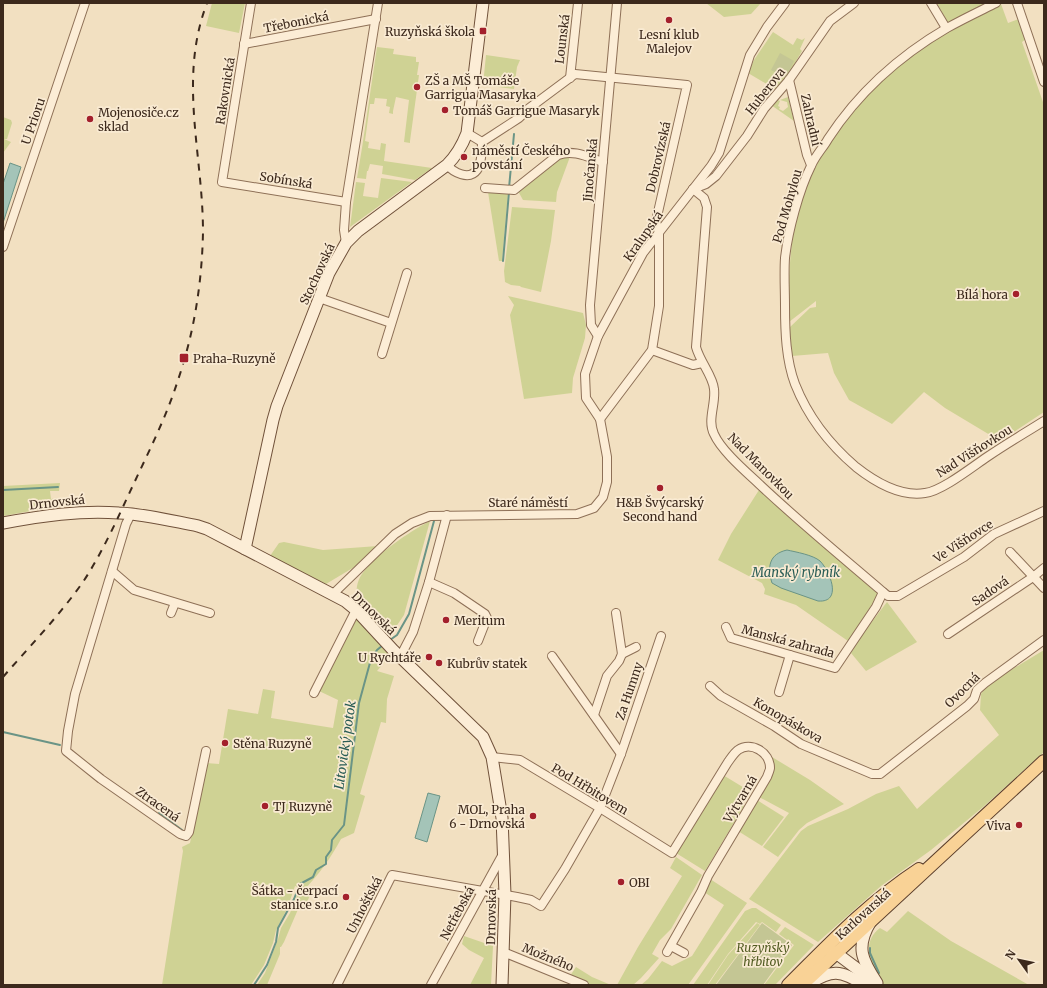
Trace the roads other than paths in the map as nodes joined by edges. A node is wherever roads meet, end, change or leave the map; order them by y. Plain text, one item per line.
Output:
1 (86, 3) edge
2 (251, 3) edge
3 (378, 3) edge
4 (483, 3) edge
5 (578, 3) edge
6 (618, 3) edge
7 (785, 3) edge
8 (854, 3) edge
9 (931, 3) edge
10 (996, 3) edge
11 (1017, 3) edge
12 (376, 19) junction
13 (946, 28) junction
14 (244, 44) junction
15 (570, 78) junction
16 (610, 78) junction
17 (790, 80) junction
18 (1044, 82) edge
19 (467, 134) junction
20 (482, 142) junction
21 (602, 162) junction
22 (811, 165) junction
23 (447, 166) junction
24 (222, 182) joint
25 (485, 188) dead end
26 (693, 189) junction
27 (346, 202) junction
28 (659, 233) junction
29 (346, 242) junction
30 (3, 247) edge
31 (406, 273) dead end
32 (319, 298) junction
33 (391, 323) junction
34 (598, 336) junction
35 (786, 337) joint
36 (652, 350) junction
37 (382, 354) dead end
38 (702, 363) junction
39 (600, 419) junction
40 (1044, 420) edge
41 (602, 497) joint
42 (1044, 511) edge
43 (131, 514) junction
44 (447, 515) junction
45 (3, 523) edge
46 (245, 549) junction
47 (1010, 552) dead end
48 (1044, 568) edge
49 (112, 571) junction
50 (1033, 577) junction
51 (429, 582) junction
52 (1044, 588) edge
53 (883, 592) junction
54 (333, 594) junction
55 (898, 596) joint
56 (175, 603) junction
57 (356, 610) junction
58 (171, 613) dead end
59 (210, 613) dead end
60 (616, 613) dead end
61 (726, 628) dead end
62 (948, 634) dead end
63 (661, 636) dead end
64 (1044, 640) edge
65 (478, 641) dead end
66 (636, 647) dead end
67 (397, 653) junction
68 (622, 654) junction
69 (790, 655) junction
70 (552, 656) dead end
71 (710, 686) dead end
72 (779, 692) dead end
73 (314, 693) dead end
74 (594, 715) junction
75 (206, 751) dead end
76 (621, 754) junction
77 (492, 757) junction
78 (1044, 761) edge
79 (880, 774) joint
80 (600, 808) junction
81 (504, 852) junction
82 (945, 852) junction
83 (672, 853) joint
84 (482, 891) junction
85 (505, 894) junction
86 (872, 920) junction
87 (503, 953) junction
88 (684, 953) dead end
89 (831, 953) junction
90 (337, 985) edge
91 (432, 985) edge
92 (502, 985) edge
93 (584, 985) edge
94 (788, 985) edge
95 (802, 985) edge
96 (807, 985) edge
97 (872, 985) edge

1 - 30 street, U Prioru
2 - 14 street, Rakovnická
3 - 12 street, Stochovská
4 - 19 main road
5 - 15 street, Lounská
6 - 16 street, Jinočanská
7 - 26 street, Kralupská
8 - 17 street, Huberova
9 - 13 street
10 - 13 street, Pod Mohylou
11 - 18 street
12 - 14 street, Třebonická
12 - 27 street, Stochovská
13 - 22 street, Pod Mohylou
14 - 24 street, Rakovnická
15 - 16 street
15 - 20 street
16 - 21 street, Jinočanská
16 - 28 street, Dobrovízská
17 - 22 street, Zahradní
17 - 26 street, Huberova
19 - 20 street
19 - 23 main road
20 - 23 street
21 - 25 street
21 - 34 street, Jinočanská
22 - 35 street, Pod Mohylou
23 - 29 main road
24 - 27 street, Sobínská
26 - 28 street, Kralupská
26 - 38 street, Nad Manovkou
27 - 29 street, Stochovská
28 - 34 street, Kralupská
28 - 36 street, Dobrovízská
29 - 32 main road, Stochovská
31 - 33 street
32 - 33 street
32 - 46 main road, Stochovská
33 - 37 street
34 - 39 street, Kralupská
35 - 40 street, Nad Višňovkou
36 - 38 street
36 - 39 street
38 - 53 street, Nad Manovkou
39 - 41 street, Kralupská
41 - 44 street, Staré náměstí
42 - 55 street, Ve Višňovce
43 - 45 main road, Drnovská
43 - 46 main road, Drnovská
43 - 49 street
44 - 51 street
44 - 54 street, Staré náměstí
46 - 54 main road, Drnovská
47 - 50 street
48 - 50 street, Sadová
49 - 56 street
49 - 75 street, Ztracená
50 - 52 street
50 - 62 street, Sadová
51 - 65 street
51 - 67 street
53 - 55 street, Nad Manovkou
53 - 69 street, Manská zahrada
54 - 57 main road, Drnovská
56 - 58 street
56 - 59 street
57 - 67 main road, Drnovská
57 - 73 street
60 - 68 street
61 - 69 street, Manská zahrada
63 - 76 street, Za Humny
64 - 79 street, Ovocná
66 - 68 street
67 - 77 main road, Drnovská
68 - 74 street
69 - 72 street
70 - 74 street, Za Humny
71 - 79 street, Konopáskova
74 - 76 street, Za Humny
76 - 80 street, Za Humny
77 - 80 street, Pod Hřbitovem
77 - 81 main road, Drnovská
78 - 82 main road, Karlovarská
80 - 83 street, Pod Hřbitovem
80 - 85 street, Za Humny
81 - 84 street, Netřebská
81 - 85 main road, Drnovská
82 - 86 main road, Karlovarská
82 - 89 main road, Karlovarská
83 - 88 street, Výtvarná
84 - 85 street
84 - 90 street, Unhošťská
84 - 91 street, Netřebská
85 - 87 main road, Drnovská
86 - 89 main road, Karlovarská
86 - 97 main road
87 - 92 main road, Drnovská
87 - 93 street, Možného
89 - 94 main road, Karlovarská
89 - 95 main road, Karlovarská
89 - 97 main road
96 - 97 main road

